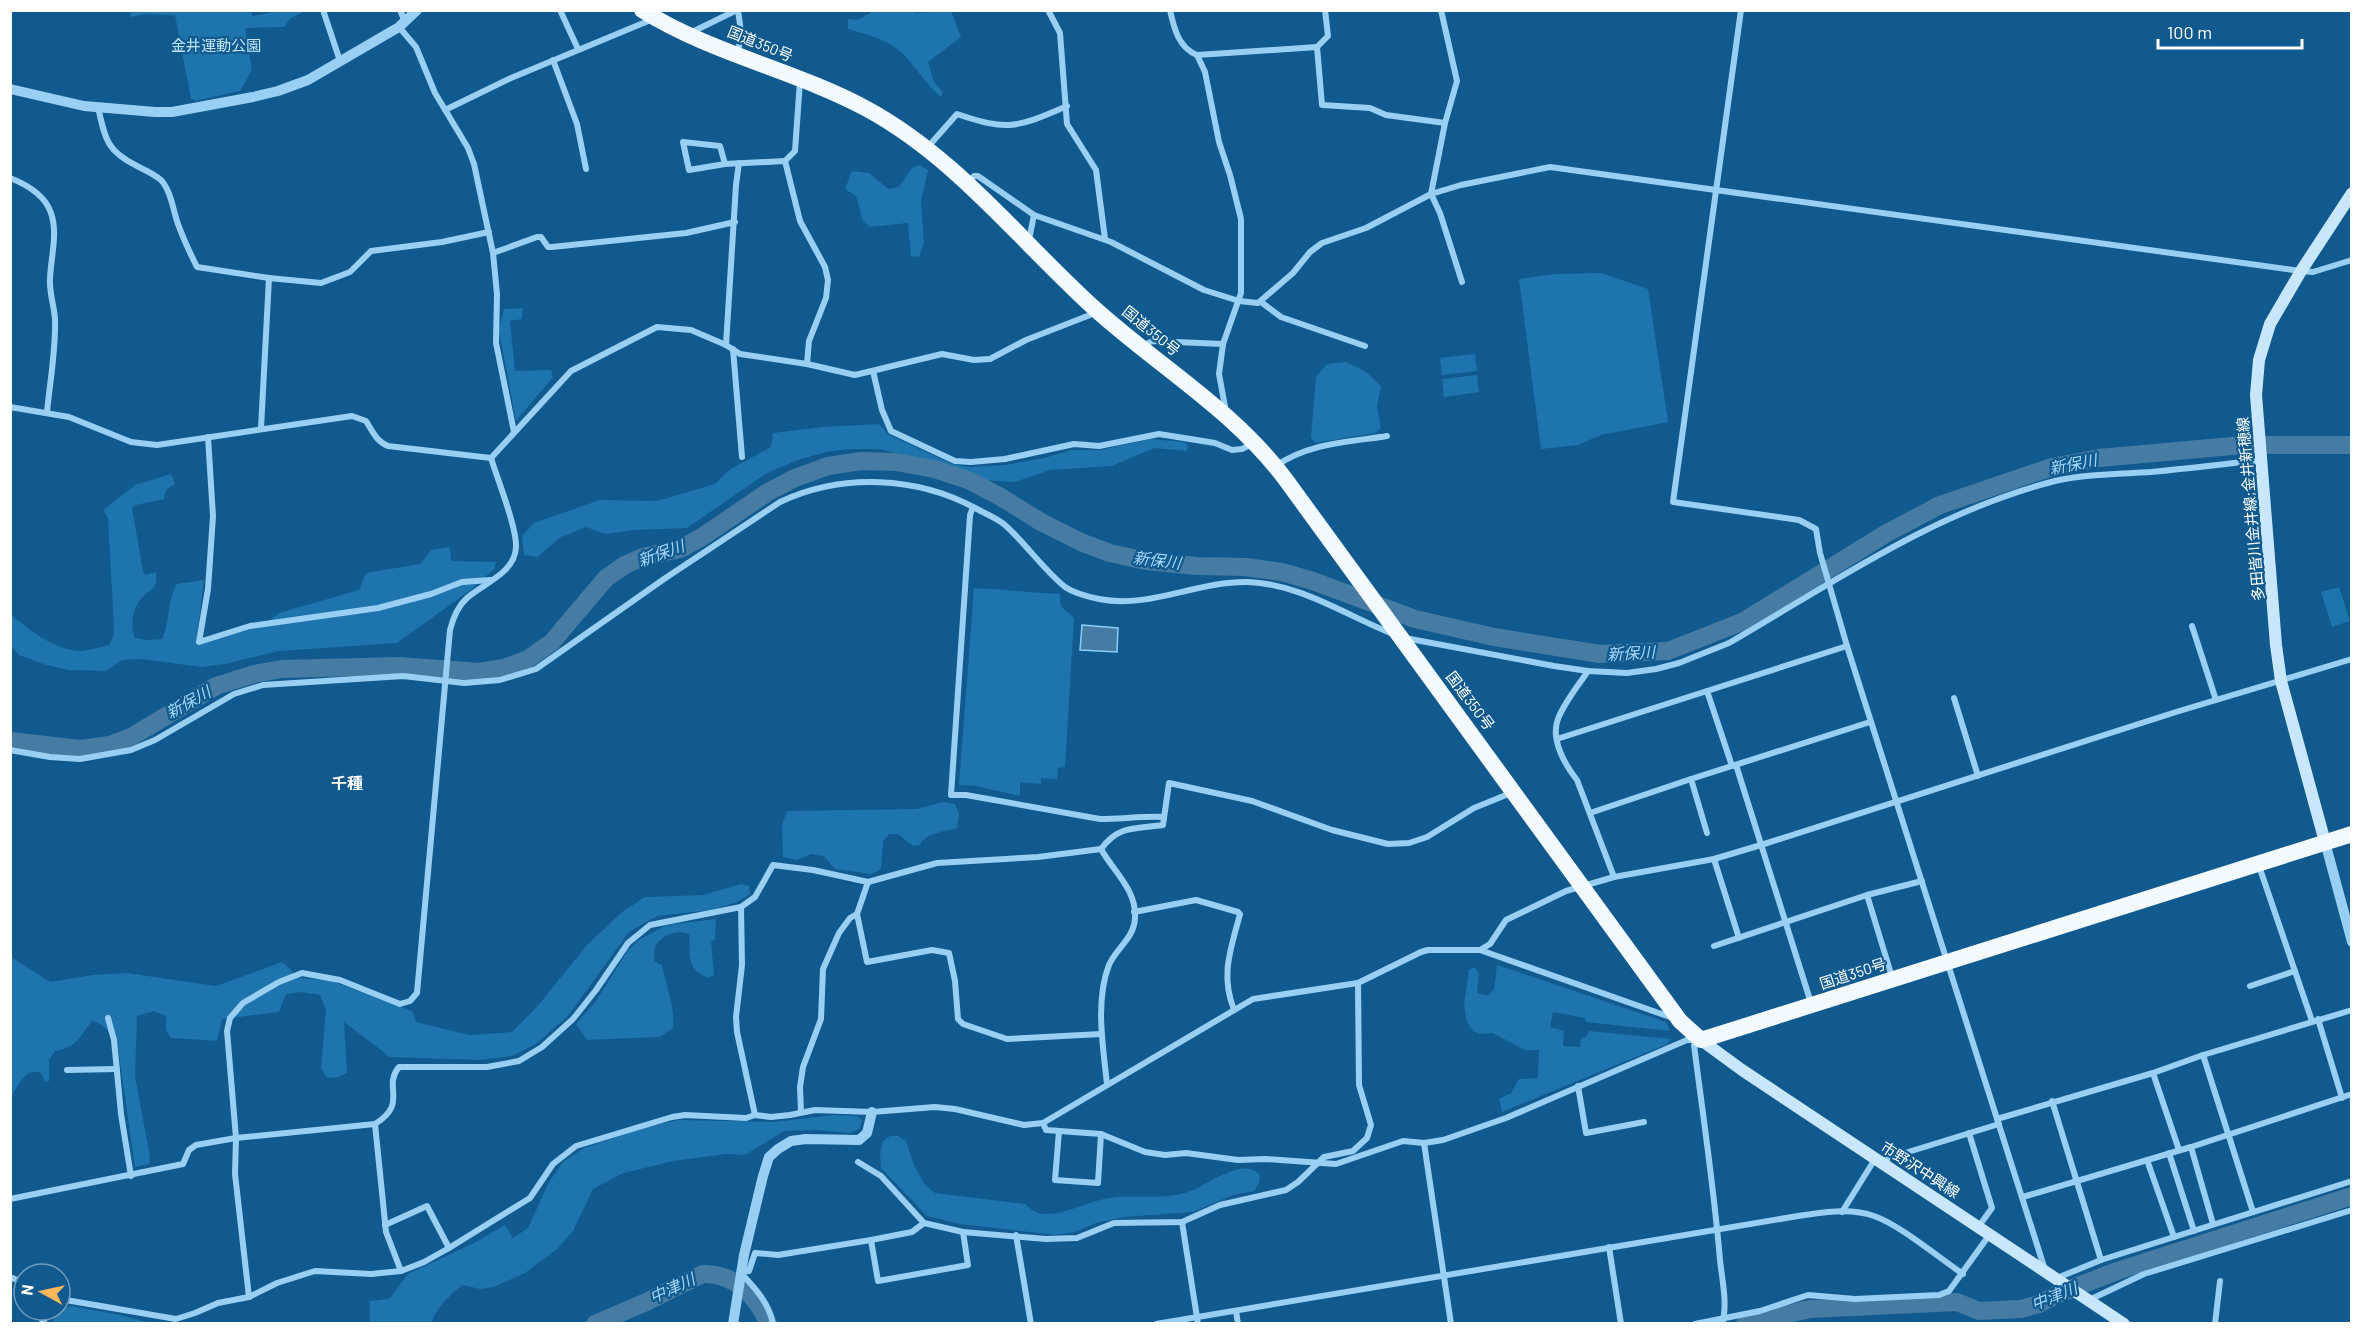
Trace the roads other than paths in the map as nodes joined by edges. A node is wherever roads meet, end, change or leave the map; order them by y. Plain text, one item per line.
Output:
1 (323, 10) edge
2 (400, 10) edge
3 (417, 10) edge
4 (560, 10) edge
5 (738, 10) edge
6 (1048, 10) edge
7 (1170, 10) edge
8 (1325, 10) edge
9 (1442, 10) edge
10 (1741, 10) edge
11 (649, 14) edge
12 (402, 25) junction
13 (689, 35) junction
14 (1317, 47) junction
15 (578, 49) junction
16 (738, 55) junction
17 (1197, 55) junction
18 (553, 60) junction
19 (340, 61) junction
20 (800, 80) junction
21 (10, 89) edge
22 (98, 106) junction
23 (1067, 106) junction
24 (445, 110) junction
25 (1445, 123) junction
26 (927, 148) junction
27 (785, 161) junction
28 (740, 163) junction
29 (725, 164) junction
30 (586, 170) dead end
31 (10, 178) edge
32 (968, 183) junction
33 (1716, 190) junction
34 (2352, 193) edge
35 (1431, 194) junction
36 (1034, 215) junction
37 (735, 222) junction
38 (489, 232) junction
39 (1030, 235) dead end
40 (1106, 239) junction
41 (493, 253) junction
42 (2352, 260) edge
43 (2301, 271) junction
44 (269, 278) junction
45 (1462, 282) dead end
46 (1239, 301) junction
47 (1261, 302) junction
48 (1095, 309) junction
49 (1223, 344) junction
50 (726, 345) junction
51 (1365, 346) dead end
52 (1142, 347) junction
53 (733, 349) junction
54 (807, 364) junction
55 (873, 371) junction
56 (10, 407) edge
57 (47, 412) junction
58 (1227, 416) junction
59 (261, 428) junction
60 (514, 432) junction
61 (1388, 436) dead end
62 (208, 437) junction
63 (1255, 442) junction
64 (742, 457) dead end
65 (491, 458) junction
66 (2262, 462) junction
67 (1275, 466) junction
68 (973, 507) junction
69 (496, 578) junction
70 (1829, 584) junction
71 (2192, 626) dead end
72 (1395, 632) junction
73 (1847, 646) junction
74 (2352, 659) edge
75 (1588, 671) junction
76 (2281, 681) junction
77 (444, 682) junction
78 (1707, 691) junction
79 (1954, 698) dead end
80 (2216, 700) junction
81 (1870, 722) junction
82 (1557, 739) junction
83 (10, 750) edge
84 (1734, 766) junction
85 (1978, 776) junction
86 (1691, 780) junction
87 (1515, 792) junction
88 (1896, 801) junction
89 (1590, 813) junction
90 (1164, 817) junction
91 (1707, 832) dead end
92 (2352, 834) edge
93 (2325, 842) junction
94 (1761, 845) junction
95 (1101, 849) junction
96 (1714, 859) junction
97 (2258, 864) junction
98 (1614, 877) junction
99 (1922, 881) junction
100 (868, 882) junction
101 (1582, 887) junction
102 (1867, 895) junction
103 (741, 907) junction
104 (1134, 912) junction
105 (857, 914) junction
106 (1785, 923) junction
107 (1739, 938) junction
108 (2352, 942) edge
109 (1714, 946) dead end
110 (1480, 950) junction
111 (1947, 963) junction
112 (2295, 971) junction
113 (1893, 980) junction
114 (1358, 983) junction
115 (2250, 986) dead end
116 (1812, 1006) junction
117 (1234, 1010) junction
118 (2352, 1010) edge
119 (108, 1018) dead end
120 (2315, 1020) junction
121 (1680, 1021) junction
122 (1101, 1034) junction
123 (1701, 1040) junction
124 (2203, 1056) junction
125 (117, 1069) junction
126 (67, 1070) dead end
127 (2153, 1073) junction
128 (1107, 1084) junction
129 (1578, 1086) junction
130 (2352, 1094) edge
131 (2342, 1098) junction
132 (2052, 1101) junction
133 (801, 1112) junction
134 (873, 1113) junction
135 (755, 1115) junction
136 (1998, 1121) junction
137 (1644, 1122) dead end
138 (1043, 1123) junction
139 (375, 1124) junction
140 (1059, 1131) junction
141 (1969, 1133) junction
142 (1101, 1134) junction
143 (2229, 1134) junction
144 (236, 1138) junction
145 (1424, 1143) junction
146 (2191, 1147) junction
147 (2179, 1150) junction
148 (2169, 1153) junction
149 (1876, 1160) junction
150 (2148, 1160) junction
151 (858, 1162) dead end
152 (1317, 1164) junction
153 (130, 1176) junction
154 (2078, 1181) junction
155 (2352, 1181) edge
156 (2023, 1197) junction
157 (10, 1199) edge
158 (2352, 1210) edge
159 (1842, 1212) junction
160 (2253, 1212) junction
161 (1182, 1222) junction
162 (924, 1223) junction
163 (2213, 1224) junction
164 (385, 1225) junction
165 (1980, 1226) junction
166 (2194, 1230) junction
167 (1718, 1231) junction
168 (963, 1232) junction
169 (1991, 1234) junction
170 (1016, 1235) junction
171 (2174, 1237) junction
172 (871, 1240) junction
173 (1609, 1247) junction
174 (450, 1248) junction
175 (2102, 1260) junction
176 (2045, 1270) junction
177 (401, 1271) junction
178 (1963, 1274) junction
179 (740, 1275) junction
180 (1443, 1277) junction
181 (2060, 1280) junction
182 (2220, 1281) dead end
183 (249, 1297) junction
184 (2087, 1299) junction
185 (72, 1302) edge
186 (1236, 1311) junction
187 (1197, 1320) edge
188 (1723, 1320) edge
189 (733, 1323) edge
190 (773, 1323) edge
191 (1031, 1323) edge
192 (1155, 1323) edge
193 (1238, 1323) edge
194 (1451, 1323) edge
195 (1621, 1323) edge
196 (1695, 1323) edge
197 (2124, 1323) edge
198 (2215, 1323) edge

1 - 19 street
2 - 12 street
3 - 12 street
4 - 15 street
5 - 13 street
5 - 16 street
6 - 23 street
7 - 17 street
8 - 14 street
9 - 25 street
10 - 33 street
11 - 13 highway, 国道350号
11 - 15 street
12 - 19 street
12 - 24 street
13 - 16 highway, 国道350号
14 - 17 street
14 - 25 street
15 - 18 street
16 - 20 highway, 国道350号
17 - 46 street
18 - 24 street
18 - 30 street
19 - 22 street
20 - 26 highway, 国道350号
20 - 27 street
21 - 22 street
22 - 44 street
23 - 26 street
23 - 40 street
24 - 38 street
25 - 35 street
26 - 32 highway, 国道350号
27 - 28 street
27 - 54 street
28 - 29 street
28 - 37 street
29 - 29 street
31 - 57 street
32 - 36 street
32 - 48 highway, 国道350号
33 - 35 street
33 - 43 street
33 - 70 street
34 - 43 main road, 多田皆川金井線;金井新穂線
35 - 45 street
35 - 47 street
36 - 39 street
36 - 40 street
37 - 41 street
37 - 50 street
38 - 41 street
38 - 44 street
40 - 46 street
41 - 60 street
42 - 43 street
43 - 66 main road, 多田皆川金井線;金井新穂線
44 - 59 street
46 - 47 street
46 - 49 street
47 - 51 street
48 - 52 highway, 国道350号
48 - 55 street
49 - 52 street
49 - 58 street
50 - 53 street
50 - 60 street
52 - 58 highway, 国道350号
53 - 54 street
53 - 64 street
54 - 55 street
55 - 63 street
56 - 57 street
57 - 62 street
58 - 63 highway, 国道350号
59 - 62 street
59 - 65 street
60 - 65 street
61 - 67 street
62 - 69 street
63 - 67 highway, 国道350号
65 - 69 street
66 - 70 street
66 - 76 main road, 多田皆川金井線;金井新穂線
67 - 72 highway, 国道350号
68 - 72 street
68 - 77 street
68 - 90 street
69 - 77 street
70 - 73 street
70 - 75 street
71 - 80 street
72 - 75 street
72 - 87 highway, 国道350号
73 - 78 street
73 - 81 street
74 - 76 street
75 - 82 street
76 - 80 street
76 - 93 main road, 多田皆川金井線;金井新穂線
77 - 83 street
77 - 144 street
78 - 82 street
78 - 84 street
79 - 85 street
80 - 85 street
81 - 84 street
81 - 88 street
82 - 89 street
84 - 86 street
84 - 94 street
85 - 88 street
86 - 89 street
86 - 91 street
87 - 90 street
87 - 101 highway, 国道350号
88 - 94 street
88 - 99 street
89 - 98 street
90 - 95 street
92 - 93 highway, 国道350号
93 - 97 highway, 国道350号
93 - 108 street
94 - 96 street
94 - 106 street
95 - 100 street
95 - 104 street
96 - 98 street
96 - 107 street
97 - 111 highway, 国道350号
97 - 112 street
98 - 101 street
99 - 102 street
99 - 111 street
100 - 103 street
100 - 105 street
101 - 110 street
101 - 121 highway, 国道350号
102 - 106 street
102 - 113 street
103 - 135 street
103 - 139 street
104 - 117 street
104 - 122 street
105 - 122 street
105 - 133 street
106 - 107 street
106 - 116 street
107 - 109 street
110 - 114 street
110 - 121 street
111 - 113 highway, 国道350号
111 - 136 street
112 - 115 street
112 - 120 street
113 - 116 highway, 国道350号
114 - 117 street
114 - 152 street
116 - 123 highway, 国道350号
117 - 128 street
118 - 120 street
119 - 125 street
120 - 124 street
120 - 131 street
121 - 123 highway, 国道350号
122 - 128 street
123 - 129 street
123 - 149 main road, 市野沢中興線
123 - 167 street
124 - 127 street
124 - 143 street
125 - 126 street
125 - 153 street
127 - 132 street
127 - 147 street
128 - 138 street
129 - 137 street
129 - 145 street
130 - 131 street
131 - 143 street
132 - 136 street
132 - 154 street
133 - 134 street
133 - 135 street
134 - 138 street
134 - 179 street
135 - 174 street
136 - 141 street
136 - 156 street
138 - 140 street
139 - 144 street
139 - 164 street
140 - 142 street
140 - 142 street
141 - 149 street
141 - 165 street
142 - 152 street
143 - 146 street
143 - 160 street
144 - 153 street
144 - 183 street
145 - 152 street
145 - 180 street
146 - 147 street
146 - 163 street
147 - 148 street
148 - 150 street
148 - 166 street
149 - 159 street
149 - 165 main road, 市野沢中興線
150 - 154 street
150 - 171 street
151 - 162 street
152 - 161 street
153 - 157 street
154 - 156 street
154 - 175 street
155 - 160 street
156 - 176 street
158 - 184 street
159 - 167 street
159 - 178 street
160 - 163 street
161 - 170 street
161 - 187 street
162 - 168 street
162 - 172 street
163 - 166 street
164 - 174 street
164 - 177 street
165 - 169 main road, 市野沢中興線
166 - 171 street
167 - 173 street
167 - 188 street
168 - 170 street
168 - 172 street
169 - 176 main road, 市野沢中興線
169 - 178 street
170 - 191 street
171 - 175 street
172 - 179 street
173 - 180 street
173 - 195 street
174 - 177 street
175 - 181 street
176 - 181 main road, 市野沢中興線
177 - 183 street
178 - 188 street
179 - 189 street
179 - 190 street
180 - 186 street
180 - 194 street
181 - 184 main road, 市野沢中興線
182 - 198 street
183 - 185 street
184 - 197 main road, 市野沢中興線
186 - 187 street
186 - 193 street
187 - 192 street
188 - 196 street

